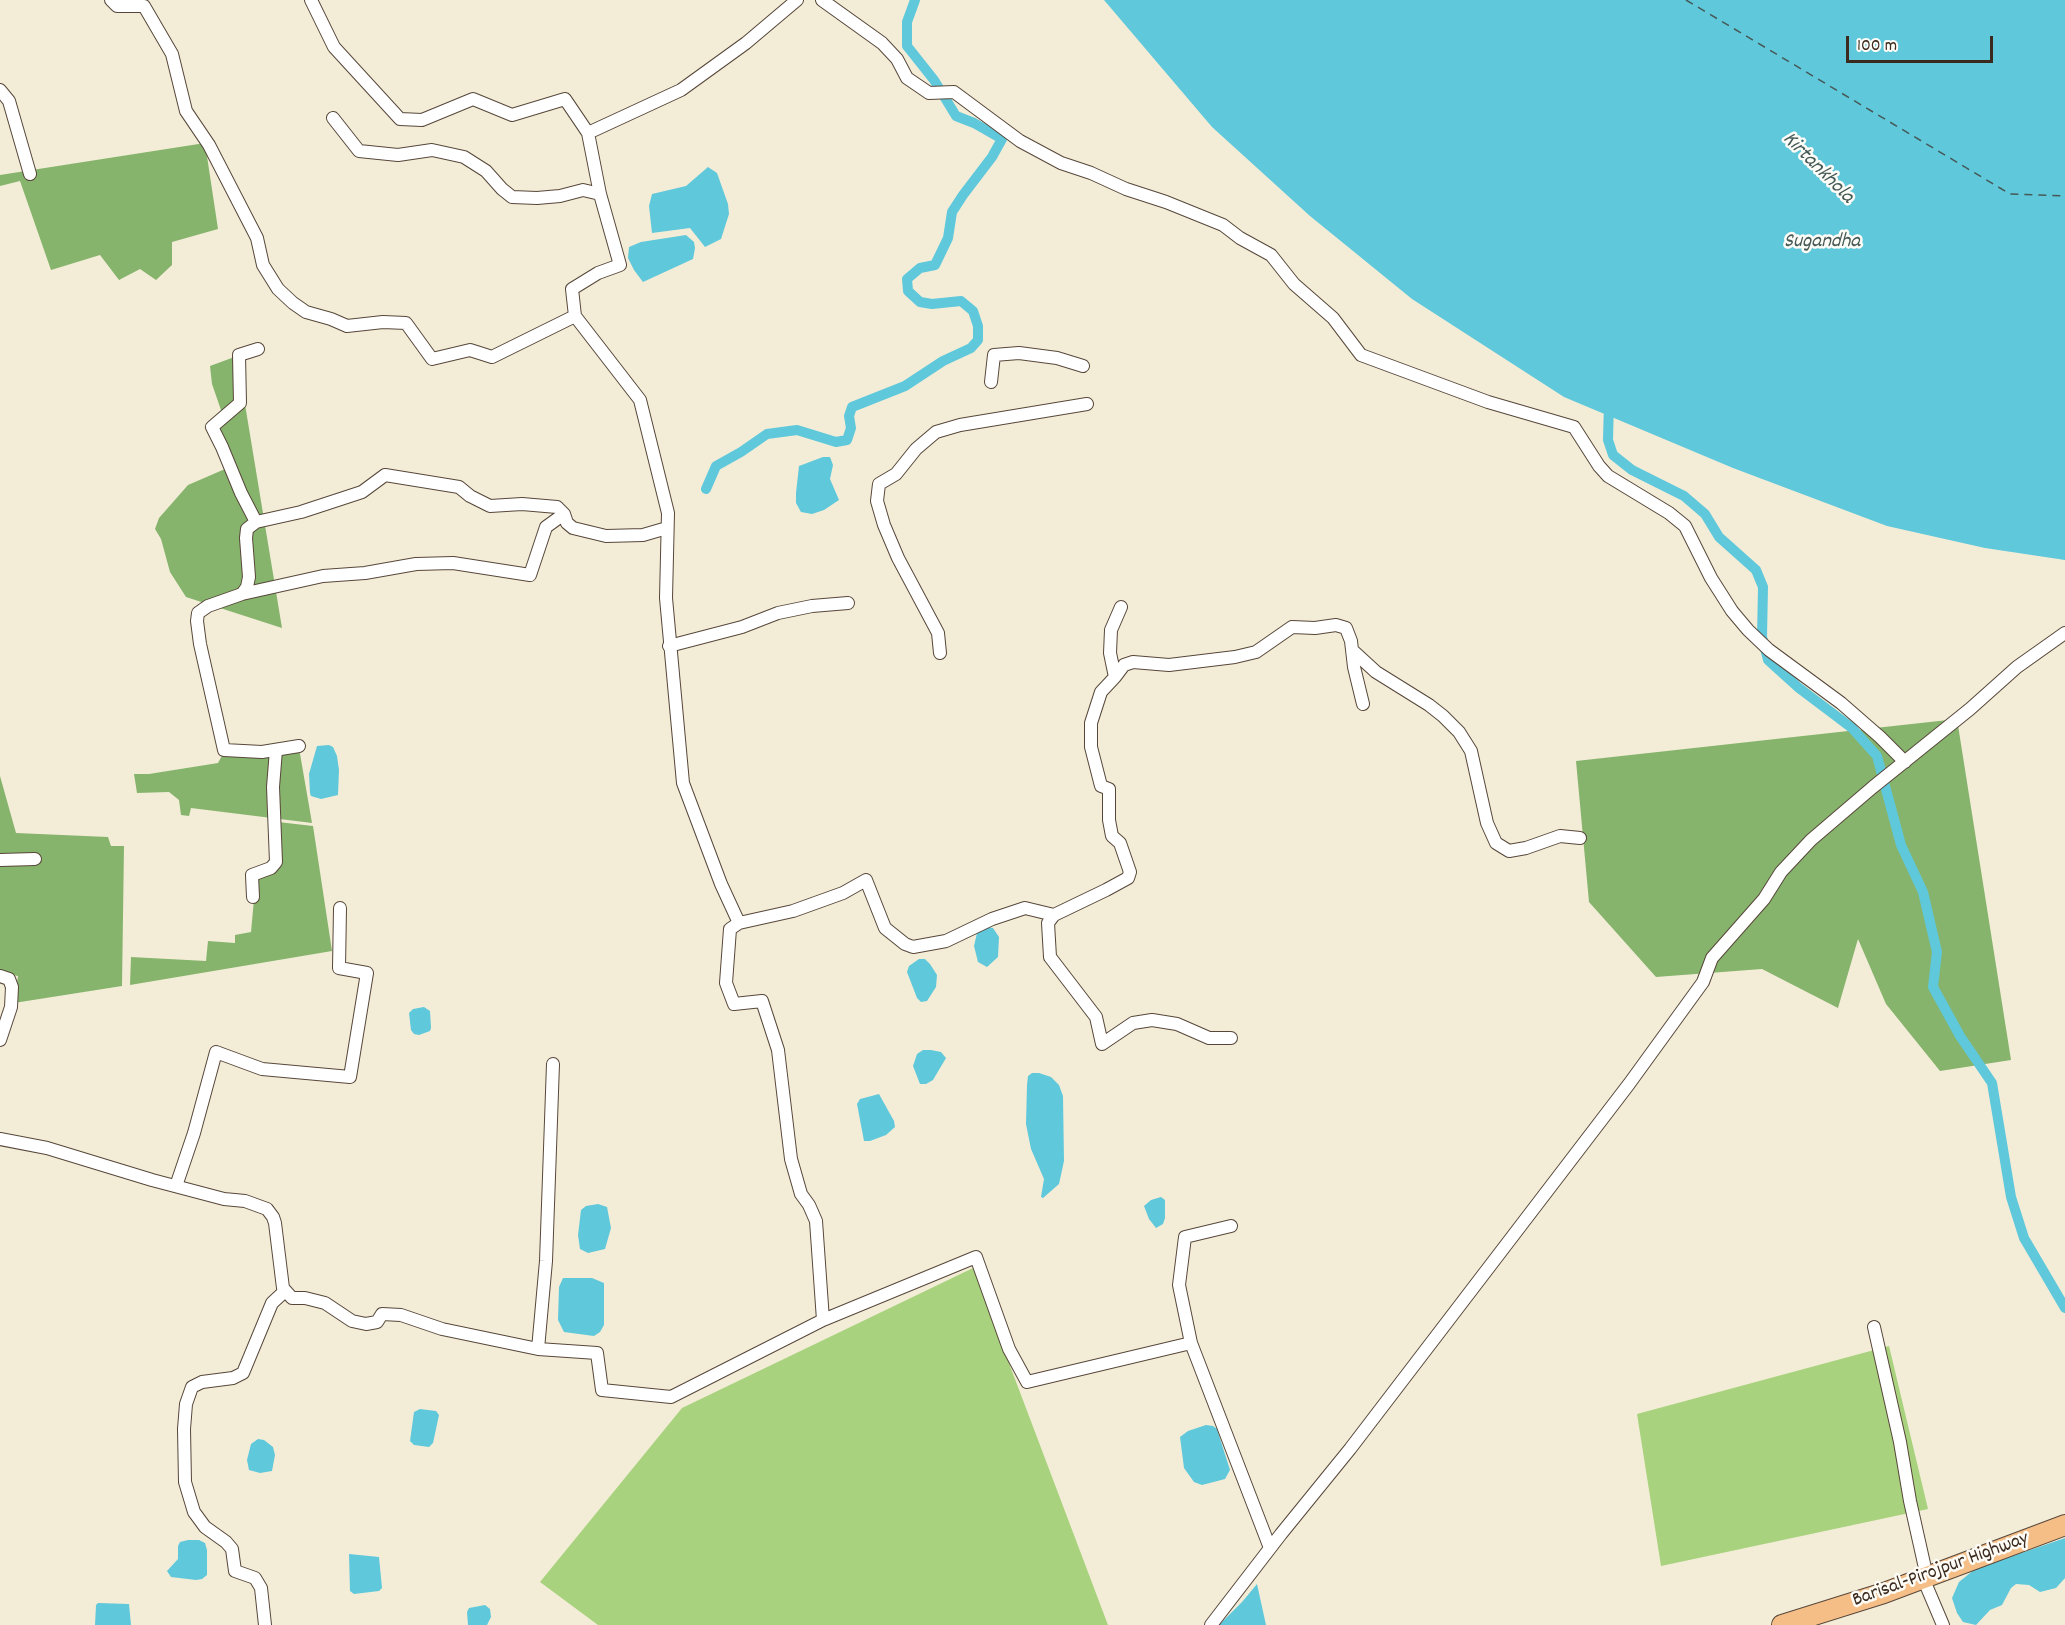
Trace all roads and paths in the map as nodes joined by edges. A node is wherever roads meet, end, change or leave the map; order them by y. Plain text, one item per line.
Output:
1 (111, 0) edge
2 (311, 0) edge
3 (797, 0) edge
4 (822, 0) edge
5 (0, 90) edge
6 (333, 118) dead end
7 (588, 133) junction
8 (30, 174) dead end
9 (600, 194) junction
10 (575, 316) junction
11 (258, 349) dead end
12 (1083, 366) dead end
13 (991, 382) dead end
14 (1087, 404) dead end
15 (564, 514) junction
16 (256, 522) junction
17 (667, 528) junction
18 (242, 594) junction
19 (848, 603) dead end
20 (1121, 607) dead end
21 (2065, 633) edge
22 (669, 646) junction
23 (1352, 650) junction
24 (940, 653) dead end
25 (1115, 677) junction
26 (1363, 704) dead end
27 (299, 746) dead end
28 (276, 750) junction
29 (1905, 762) junction
30 (1580, 838) dead end
31 (35, 859) dead end
32 (0, 860) edge
33 (252, 897) dead end
34 (340, 908) dead end
35 (1054, 915) junction
36 (739, 923) junction
37 (0, 976) edge
38 (1231, 1038) dead end
39 (0, 1040) edge
40 (553, 1064) dead end
41 (0, 1139) edge
42 (176, 1186) junction
43 (1231, 1226) dead end
44 (285, 1291) junction
45 (823, 1320) junction
46 (1874, 1327) dead end
47 (1191, 1343) junction
48 (538, 1348) junction
49 (2065, 1525) edge
50 (1270, 1548) junction
51 (1925, 1578) junction
52 (265, 1625) edge
53 (1212, 1625) edge
54 (1782, 1625) edge
55 (1943, 1625) edge

1 - 10 street
2 - 7 street
3 - 7 street
4 - 29 street
5 - 8 street
6 - 9 street
7 - 9 street
9 - 10 street
10 - 17 street
11 - 16 street
12 - 13 street
14 - 24 street
15 - 16 street
15 - 17 street
15 - 18 street
16 - 18 street
17 - 22 street
18 - 28 street
19 - 22 street
20 - 25 street
21 - 29 street
22 - 36 street
23 - 25 street
23 - 26 street
23 - 30 street
25 - 35 street
27 - 28 street
28 - 33 street
29 - 50 street
31 - 32 street
34 - 42 street
35 - 36 street
35 - 38 street
36 - 45 street
37 - 39 street
40 - 48 street
41 - 42 street
42 - 44 street
43 - 47 street
44 - 48 street
44 - 52 street
45 - 47 street
45 - 48 street
46 - 51 street
47 - 50 street
49 - 51 highway, Barisal-Pirojpur Highway
50 - 53 street
51 - 54 highway, Barisal-Pirojpur Highway
51 - 55 street

